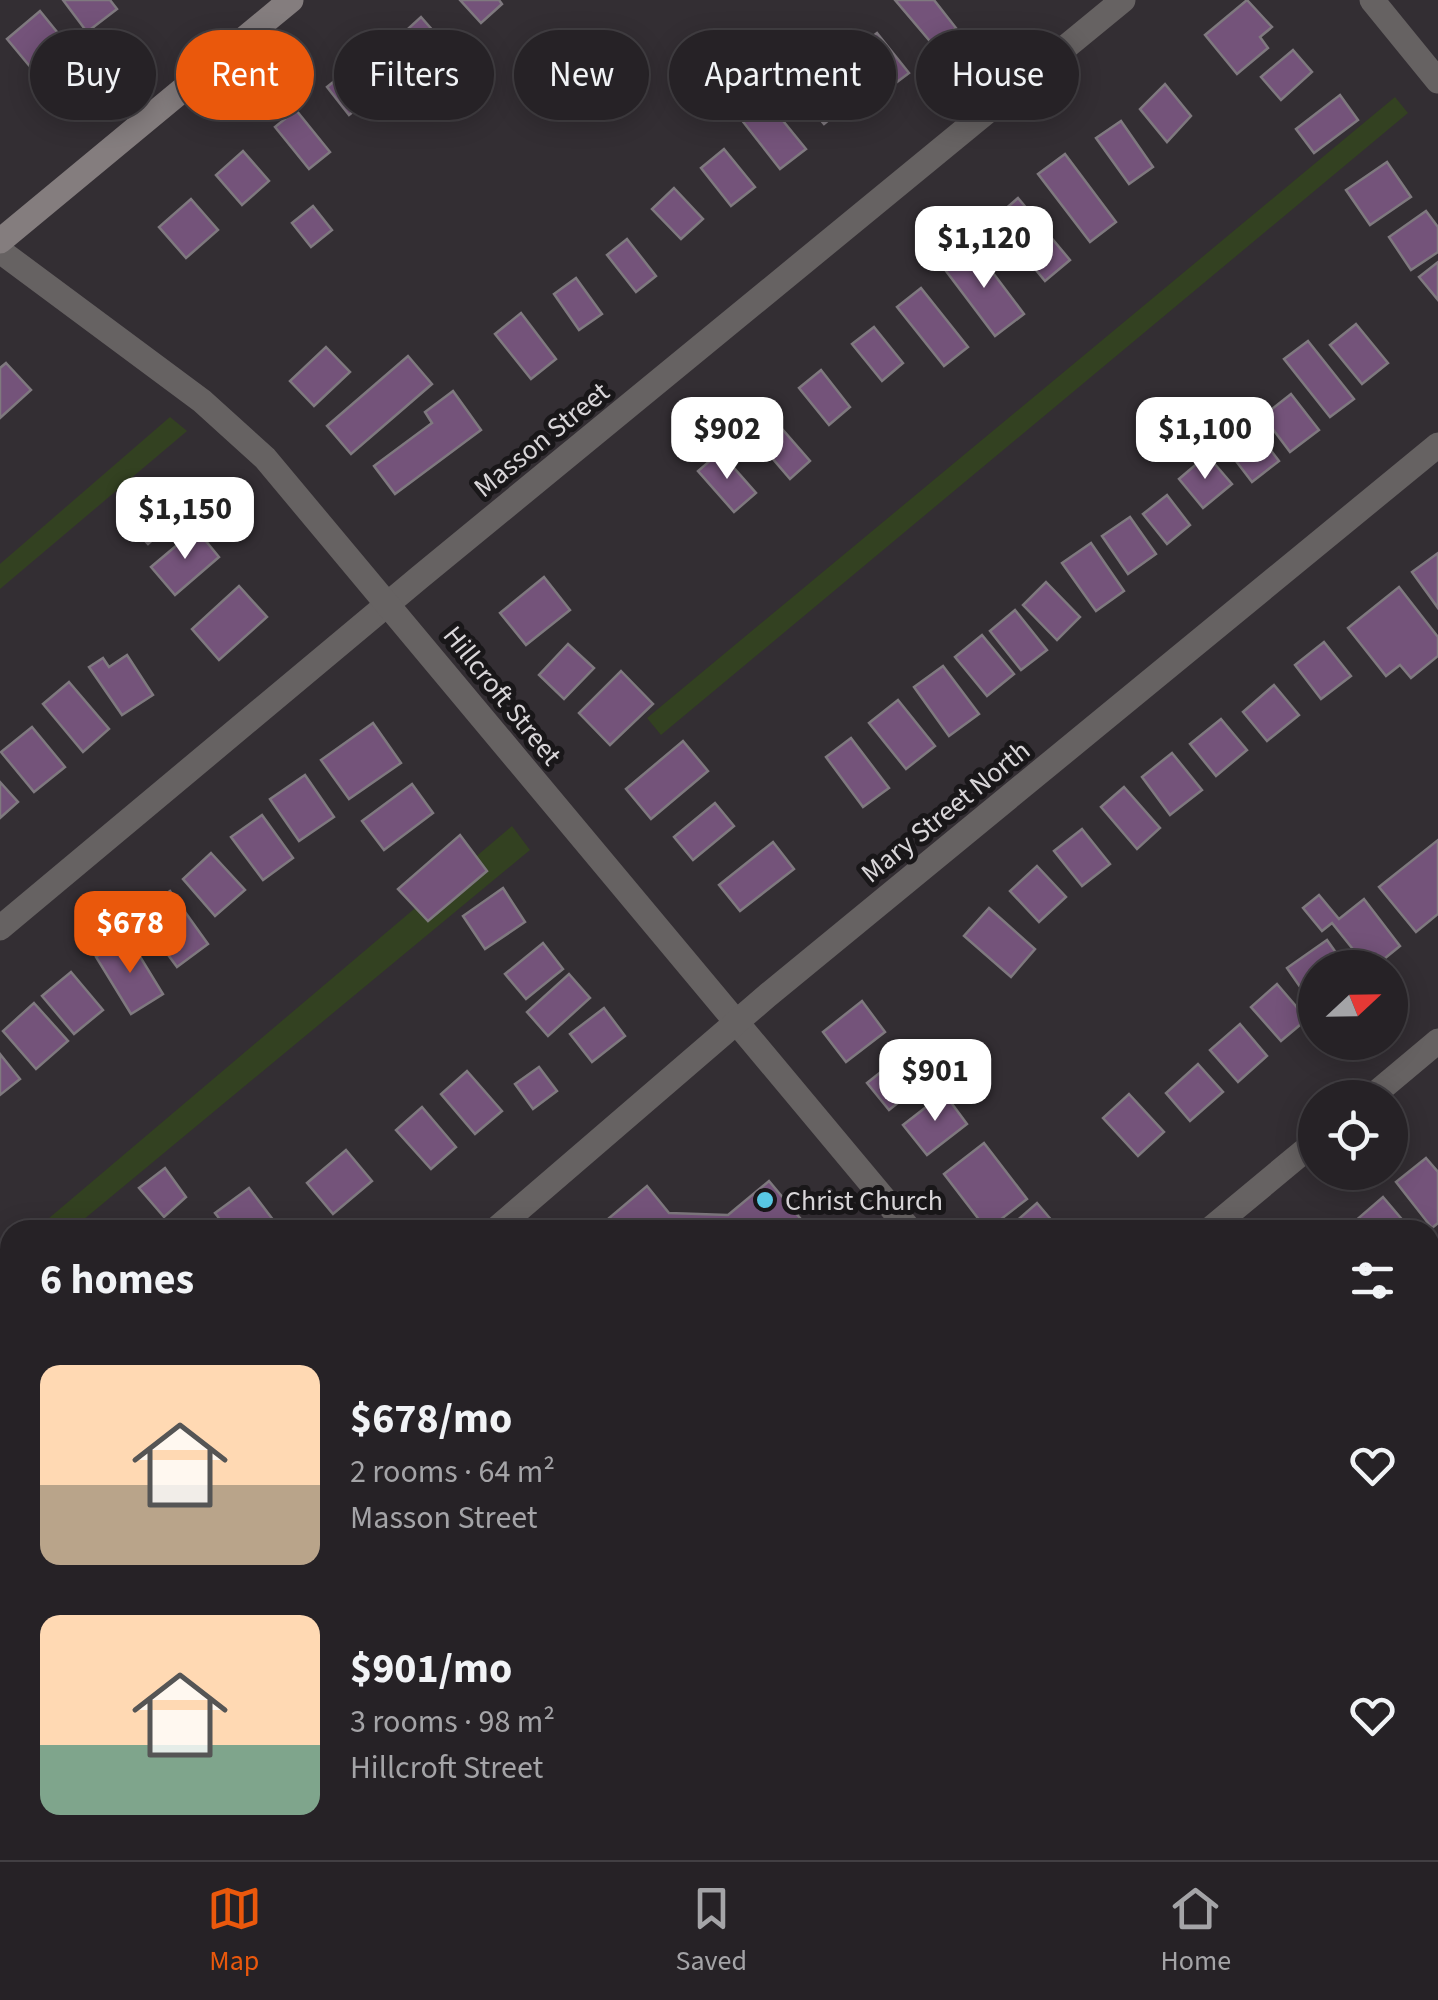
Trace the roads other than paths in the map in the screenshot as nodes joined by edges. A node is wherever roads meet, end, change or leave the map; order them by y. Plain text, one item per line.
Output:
1 (1123, 0) edge
2 (1372, 0) edge
3 (283, 2) edge
4 (1438, 81) edge
5 (0, 240) edge
6 (0, 250) edge
7 (1438, 445) edge
8 (389, 605) junction
9 (0, 928) edge
10 (735, 1023) junction
11 (1438, 1041) edge
12 (1391, 1080) edge
13 (1298, 1156) edge
14 (507, 1220) edge
15 (902, 1220) edge
16 (1221, 1220) edge

1 - 8 street, Masson Street
2 - 4 street
3 - 5 main road
6 - 8 street, Hillcroft Street
7 - 10 street, Mary Street North
8 - 9 street, Masson Street
8 - 10 street, Hillcroft Street
10 - 14 street, Mary Street North
10 - 15 street, Hillcroft Street
11 - 12 street
13 - 16 street

